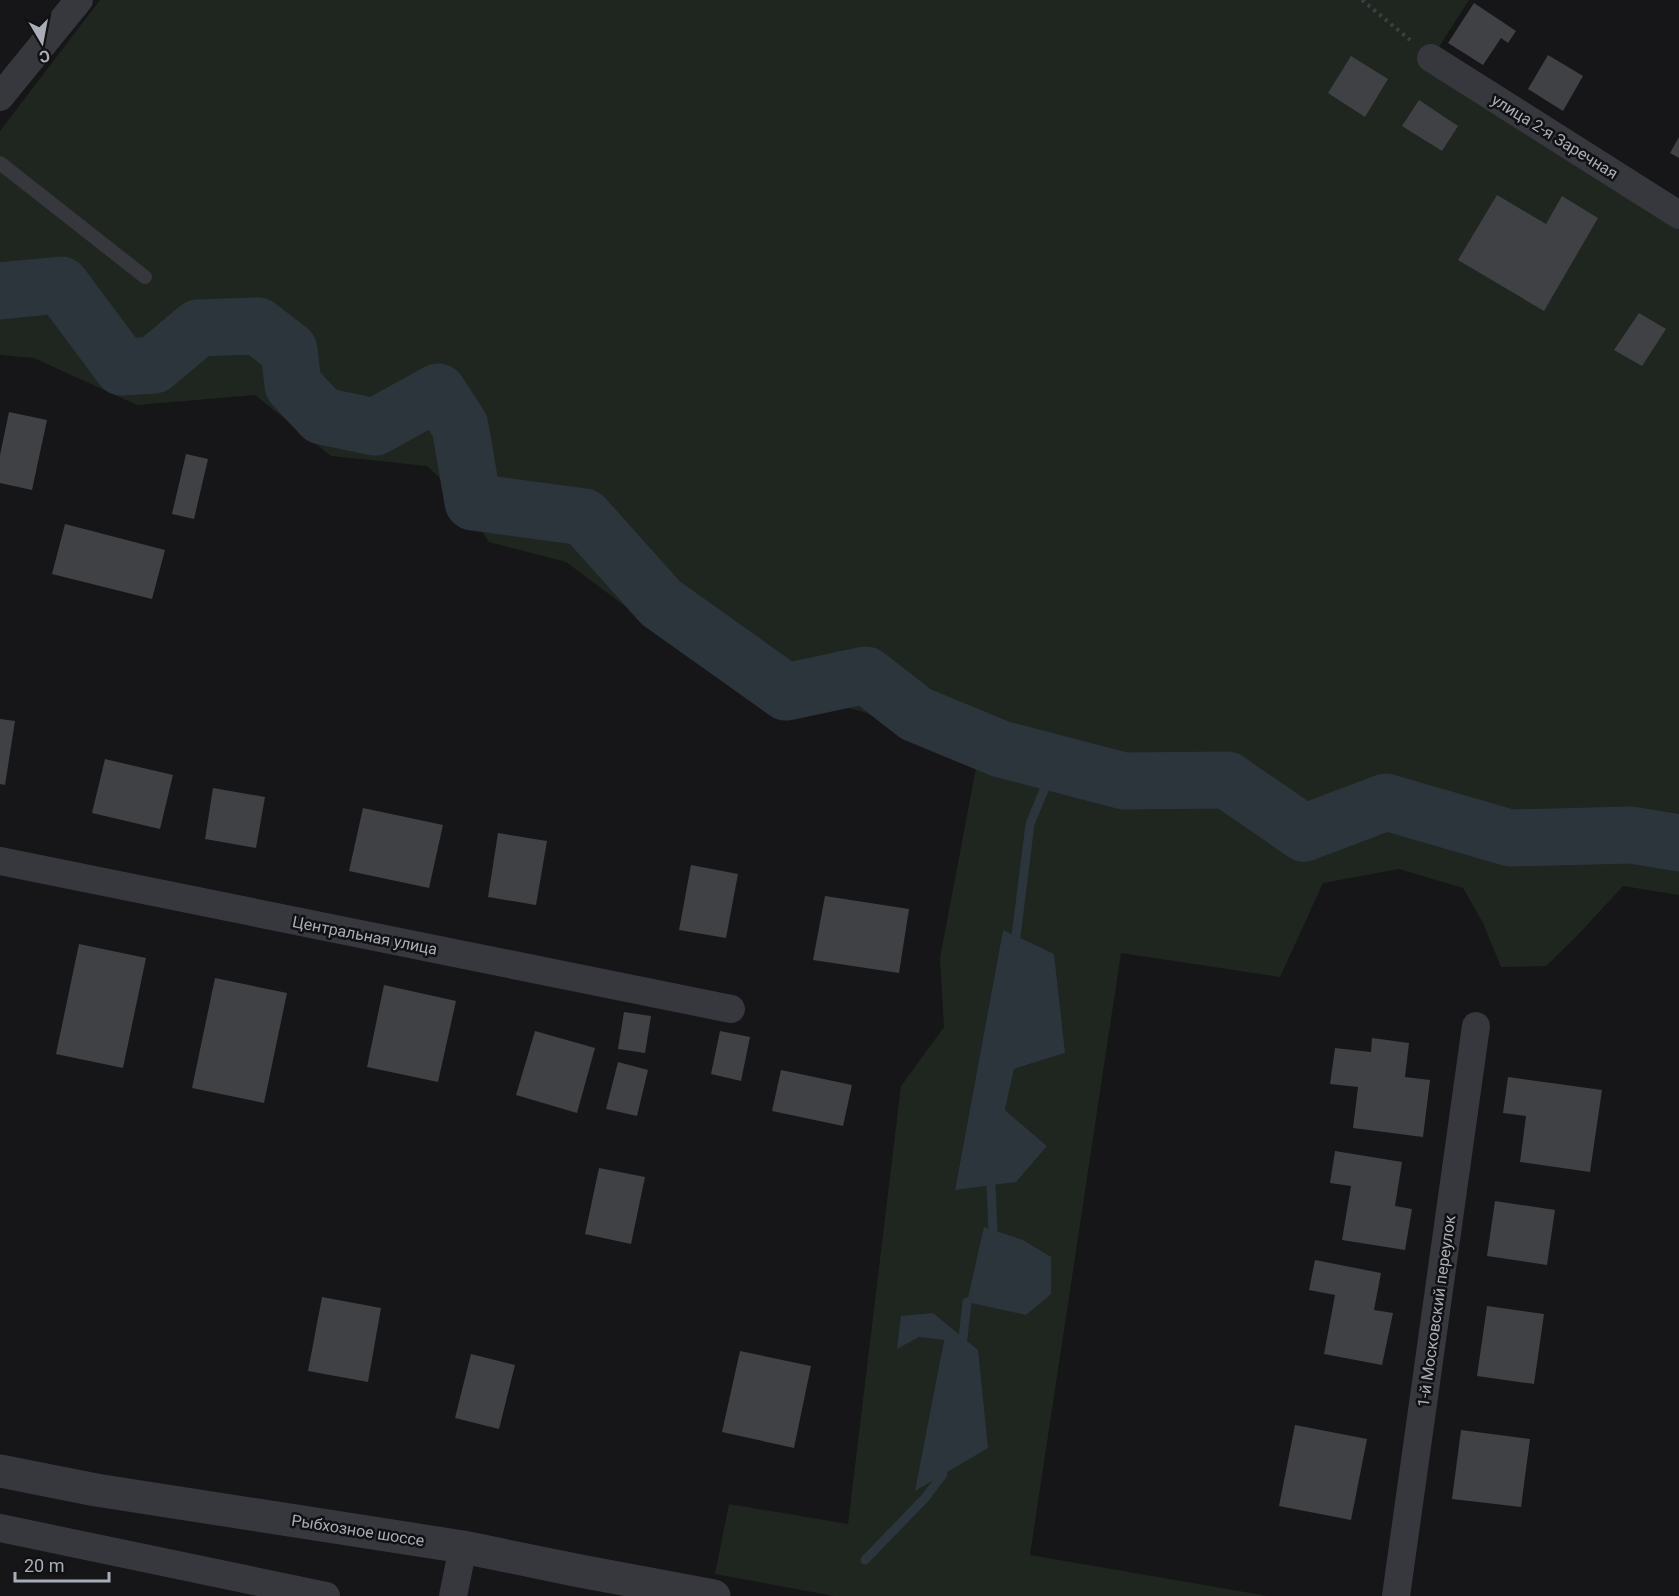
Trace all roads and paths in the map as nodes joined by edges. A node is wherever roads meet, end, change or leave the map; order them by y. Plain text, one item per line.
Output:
1 (78, 0) edge
2 (1362, 0) edge
3 (1431, 58) joint
4 (0, 97) edge
5 (0, 163) edge
6 (1679, 215) edge
7 (145, 277) dead end
8 (0, 861) edge
9 (731, 1009) dead end
10 (1476, 1026) dead end
11 (0, 1471) edge
12 (0, 1527) edge
13 (463, 1547) junction
14 (326, 1596) edge
15 (453, 1596) edge
16 (714, 1596) edge
17 (1396, 1596) edge

1 - 4 street
2 - 3 path
3 - 6 street, улица 2-я Заречная
5 - 7 lane
8 - 9 street, Центральная улица
10 - 17 street, 1-й Московский переулок
11 - 13 street, Рыбхозное шоссе
12 - 14 street
13 - 15 street
13 - 16 street, Рыбхозное шоссе

